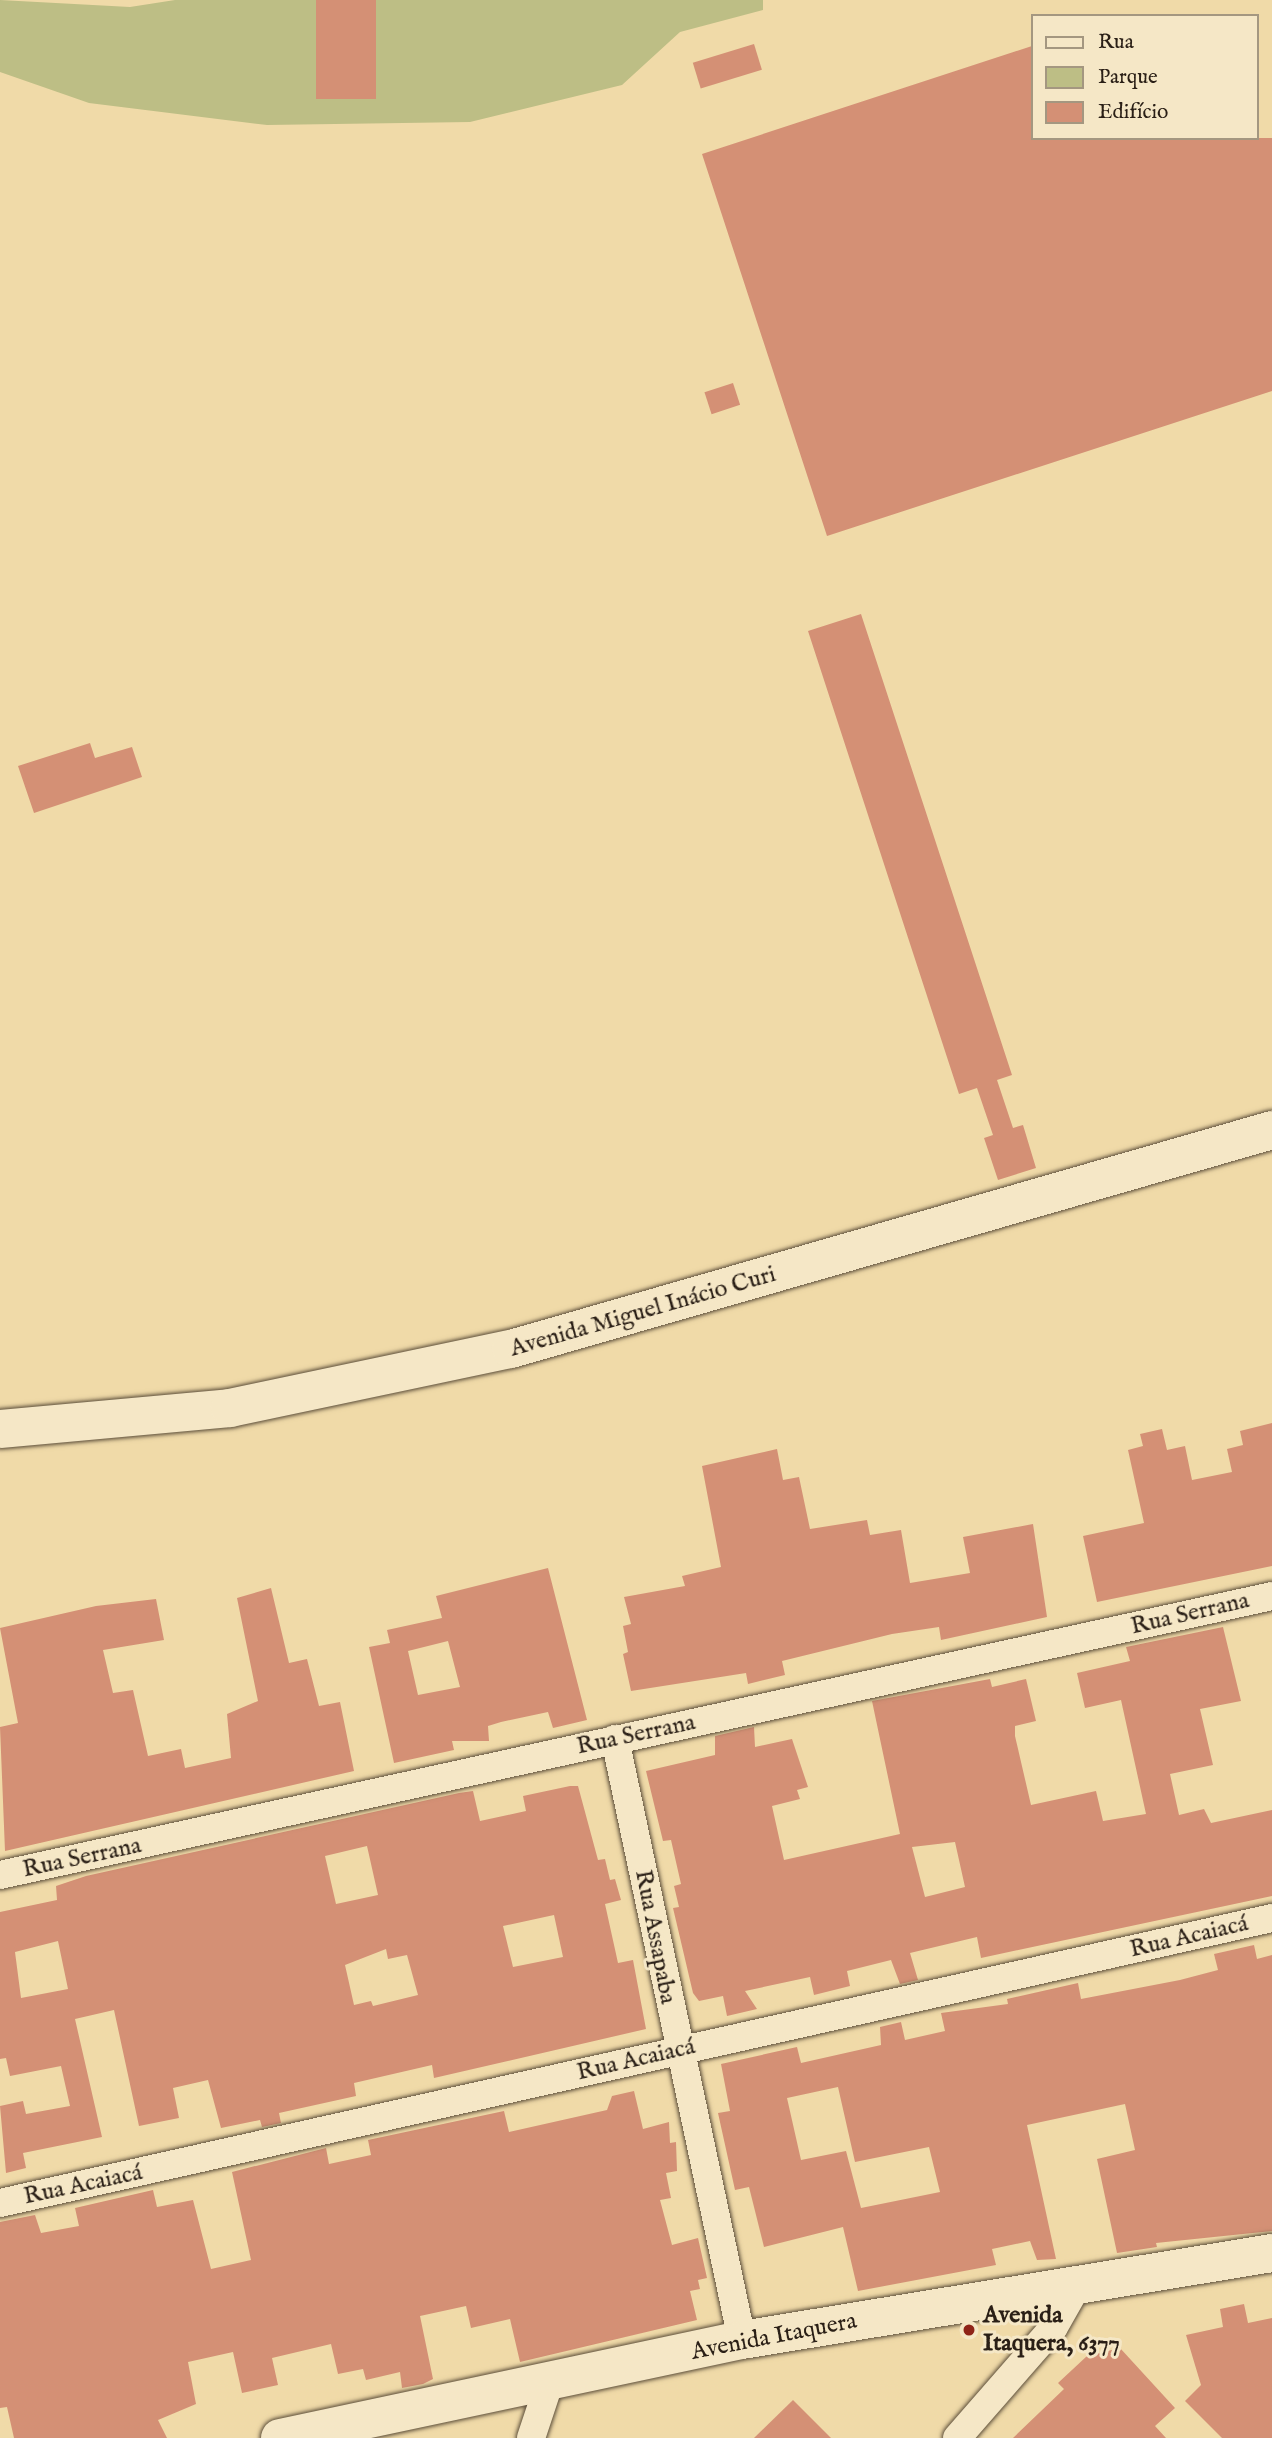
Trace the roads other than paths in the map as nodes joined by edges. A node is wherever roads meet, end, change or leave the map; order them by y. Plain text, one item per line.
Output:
1 (1272, 1130) edge
2 (0, 1429) edge
3 (1272, 1596) edge
4 (615, 1739) junction
5 (0, 1875) edge
6 (1272, 1918) edge
7 (678, 2050) junction
8 (0, 2203) edge
9 (1272, 2253) edge
10 (1076, 2288) junction
11 (742, 2340) junction
12 (549, 2384) junction
13 (280, 2438) edge
14 (531, 2438) edge
15 (957, 2438) edge

1 - 2 street, Avenida Miguel Inácio Curi
3 - 4 street, Rua Serrana
4 - 5 street, Rua Serrana
4 - 7 street, Rua Assapaba
6 - 7 street, Rua Acaiacá
7 - 8 street, Rua Acaiacá
7 - 11 street, Rua Assapaba
9 - 10 street, Avenida Itaquera
10 - 11 street, Avenida Itaquera
10 - 15 street
11 - 12 street, Avenida Itaquera
12 - 13 street, Avenida Itaquera
12 - 14 street

